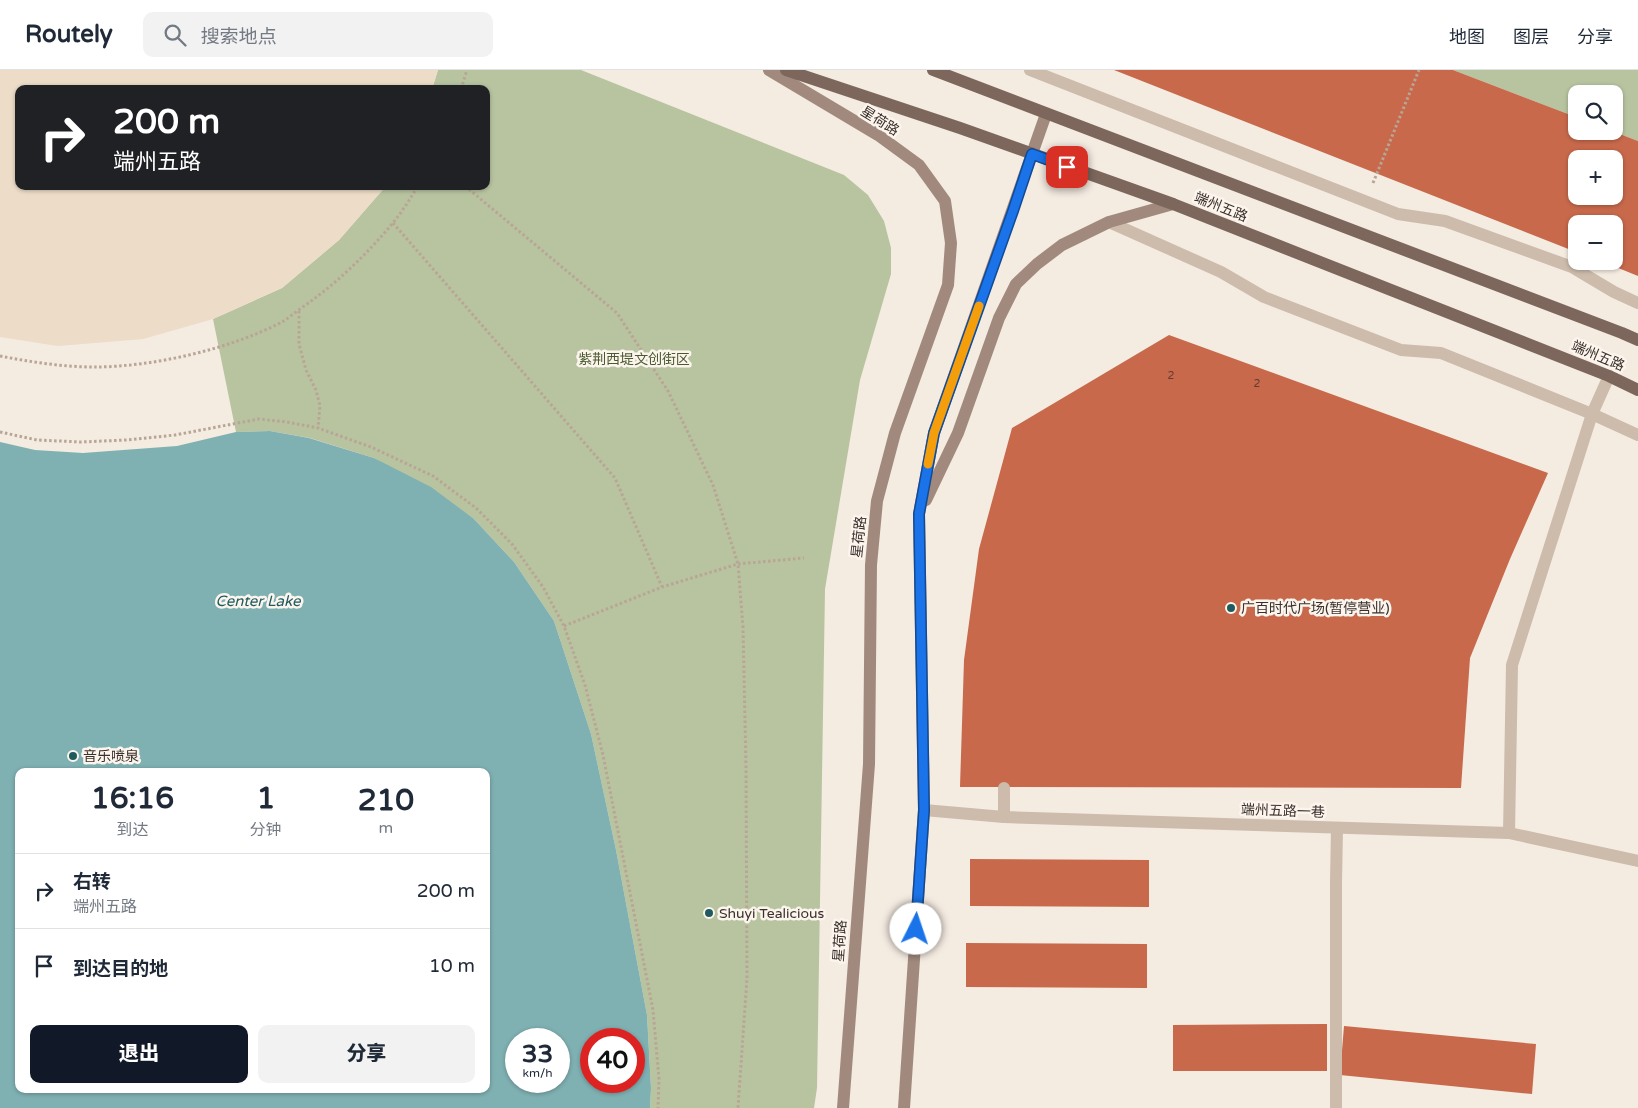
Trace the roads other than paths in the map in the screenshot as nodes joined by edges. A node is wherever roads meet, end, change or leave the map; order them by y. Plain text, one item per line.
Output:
1 (769, 70) edge
2 (786, 70) edge
3 (933, 70) edge
4 (1030, 70) edge
5 (1046, 114) junction
6 (1032, 154) junction
7 (1172, 204) junction
8 (1109, 222) junction
9 (1638, 303) edge
10 (1638, 340) edge
11 (1609, 376) junction
12 (1638, 390) edge
13 (1592, 414) junction
14 (1638, 435) edge
15 (919, 514) junction
16 (1004, 788) dead end
17 (924, 810) junction
18 (1004, 817) junction
19 (1338, 828) junction
20 (1508, 834) junction
21 (1638, 862) edge
22 (843, 1108) edge
23 (904, 1108) edge
24 (1336, 1108) edge

1 - 22 street, 星荷路
2 - 6 main road, 端州五路
3 - 5 main road, 端州五路
4 - 9 street
5 - 6 street
5 - 10 main road, 端州五路
6 - 7 main road, 端州五路
6 - 15 street
7 - 8 street
7 - 11 main road, 端州五路
8 - 13 street
8 - 15 street
11 - 12 main road, 端州五路
11 - 13 street
13 - 14 street
13 - 20 street
15 - 17 street
16 - 18 street
17 - 18 street, 端州五路一巷
17 - 23 street
18 - 19 street, 端州五路一巷
19 - 20 street, 端州五路一巷
19 - 24 street
20 - 21 street, 端州五路一巷

